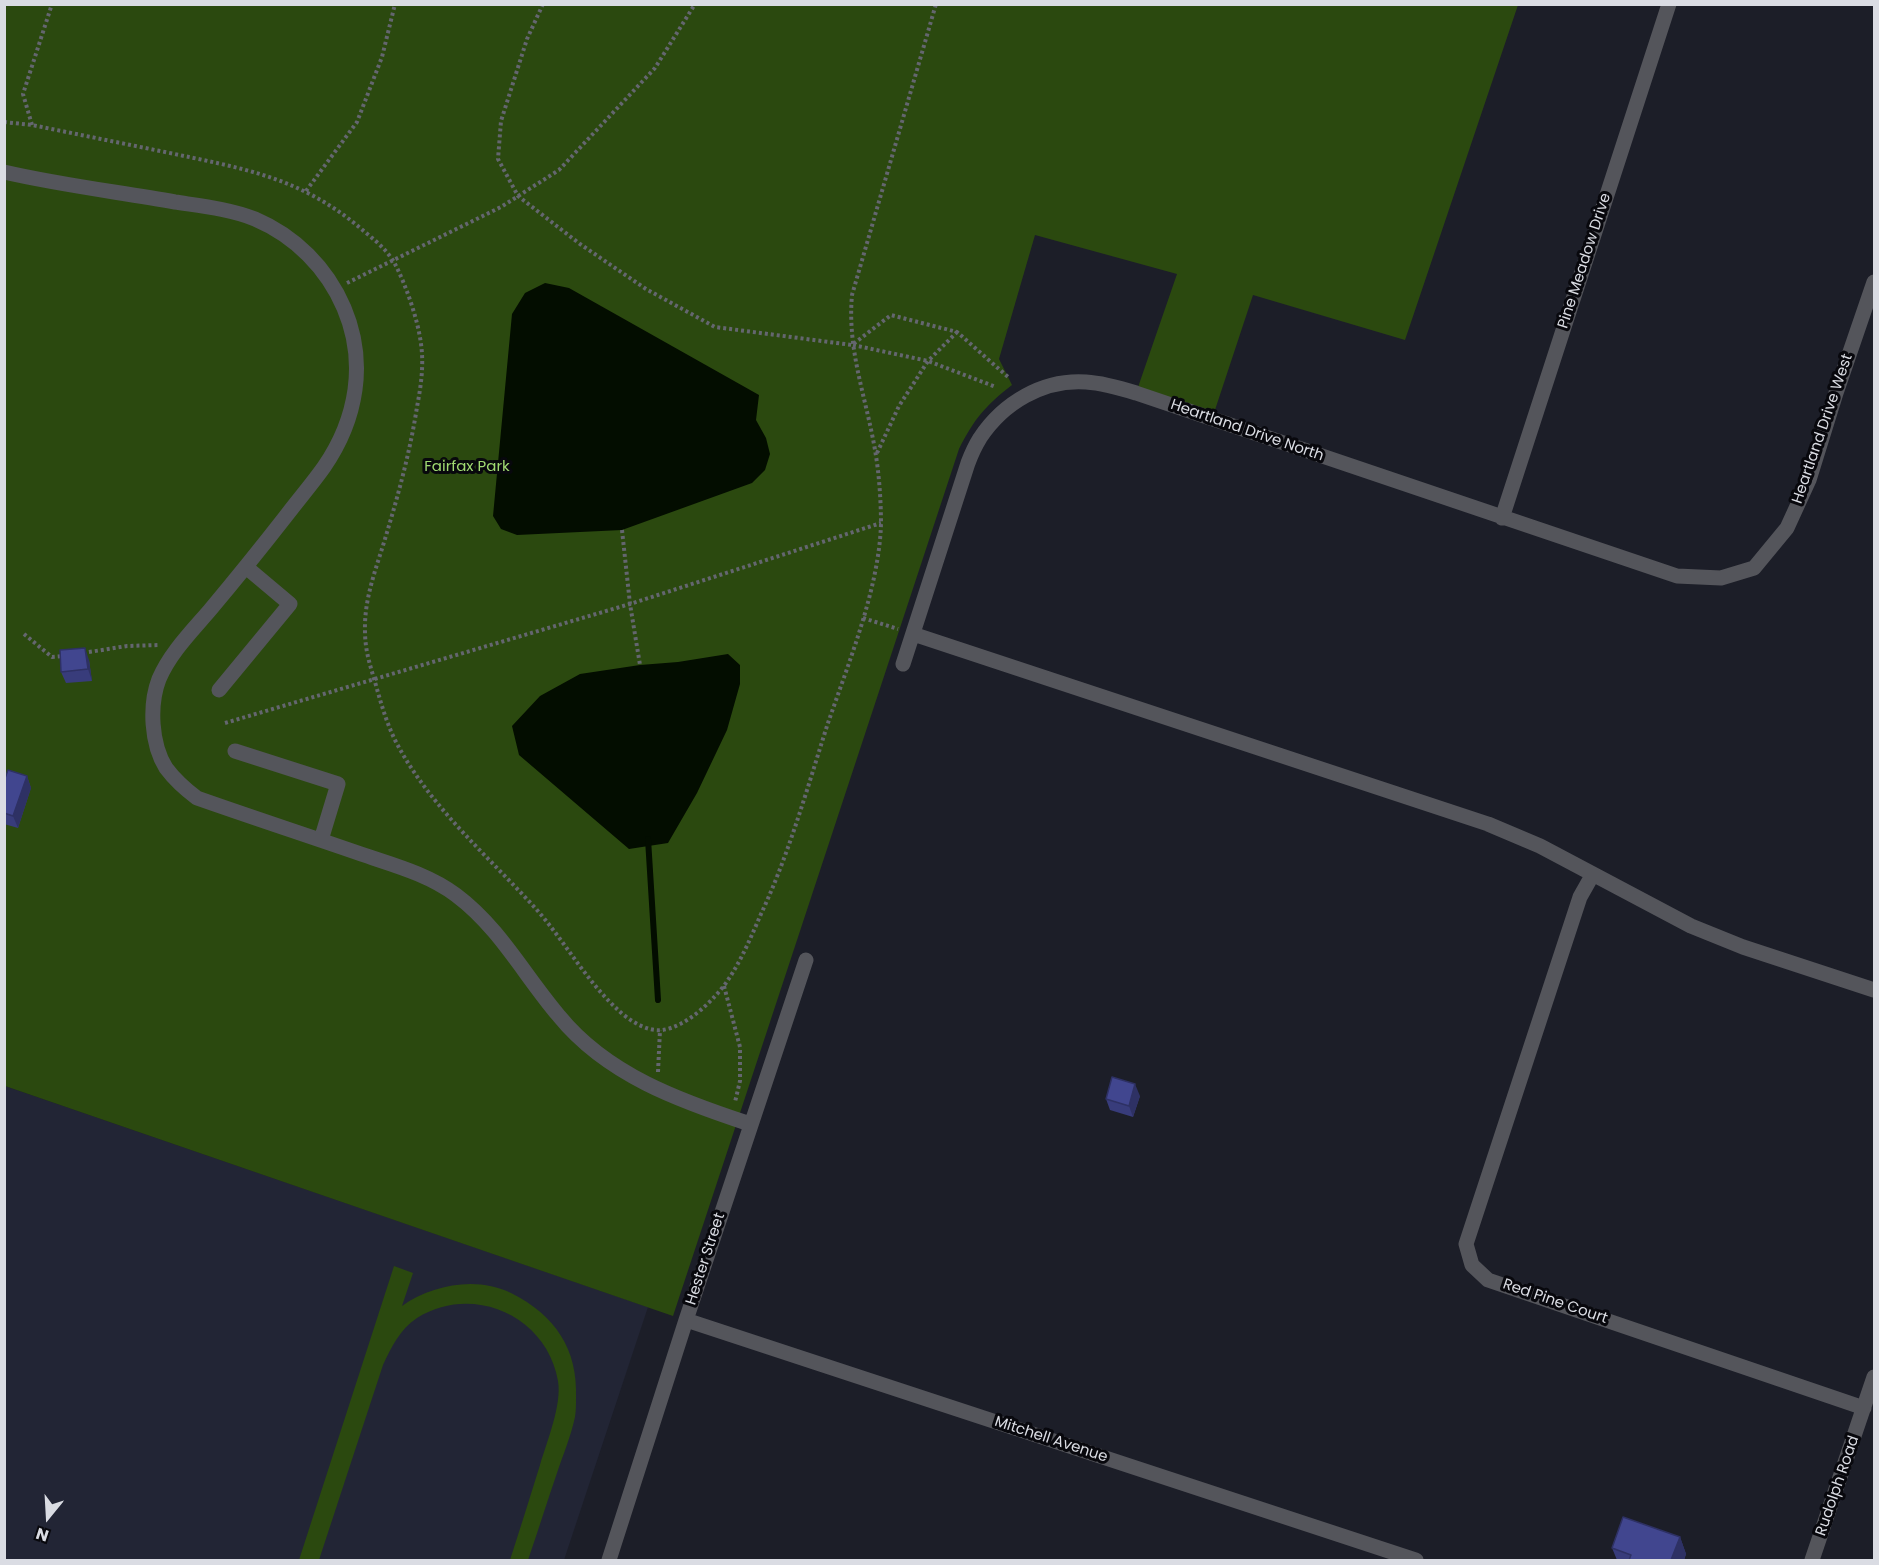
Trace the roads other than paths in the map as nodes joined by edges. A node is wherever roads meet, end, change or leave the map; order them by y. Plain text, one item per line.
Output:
1 (1669, 4) edge
2 (4, 172) edge
3 (1875, 282) edge
4 (1502, 518) junction
5 (246, 567) junction
6 (1754, 568) joint
7 (913, 634) junction
8 (903, 664) dead end
9 (219, 690) dead end
10 (235, 751) dead end
11 (321, 840) junction
12 (1593, 874) junction
13 (806, 960) dead end
14 (1875, 990) edge
15 (750, 1124) junction
16 (686, 1320) junction
17 (1875, 1377) edge
18 (1864, 1408) junction
19 (609, 1560) edge
20 (1416, 1560) edge
21 (1812, 1560) edge

1 - 4 street, Pine Meadow Drive
2 - 5 street
3 - 6 street, Heartland Drive West
4 - 6 street, Heartland Drive North
4 - 7 street, Heartland Drive North
5 - 9 street
5 - 11 street
7 - 8 street, Heartland Drive North
7 - 12 street
10 - 11 street
11 - 15 street
12 - 14 street
12 - 18 street, Red Pine Court
13 - 15 street, Hester Street
15 - 16 street, Hester Street
16 - 19 street, Hester Street
16 - 20 street, Mitchell Avenue
17 - 18 street, Rudolph Road
18 - 21 street, Rudolph Road

